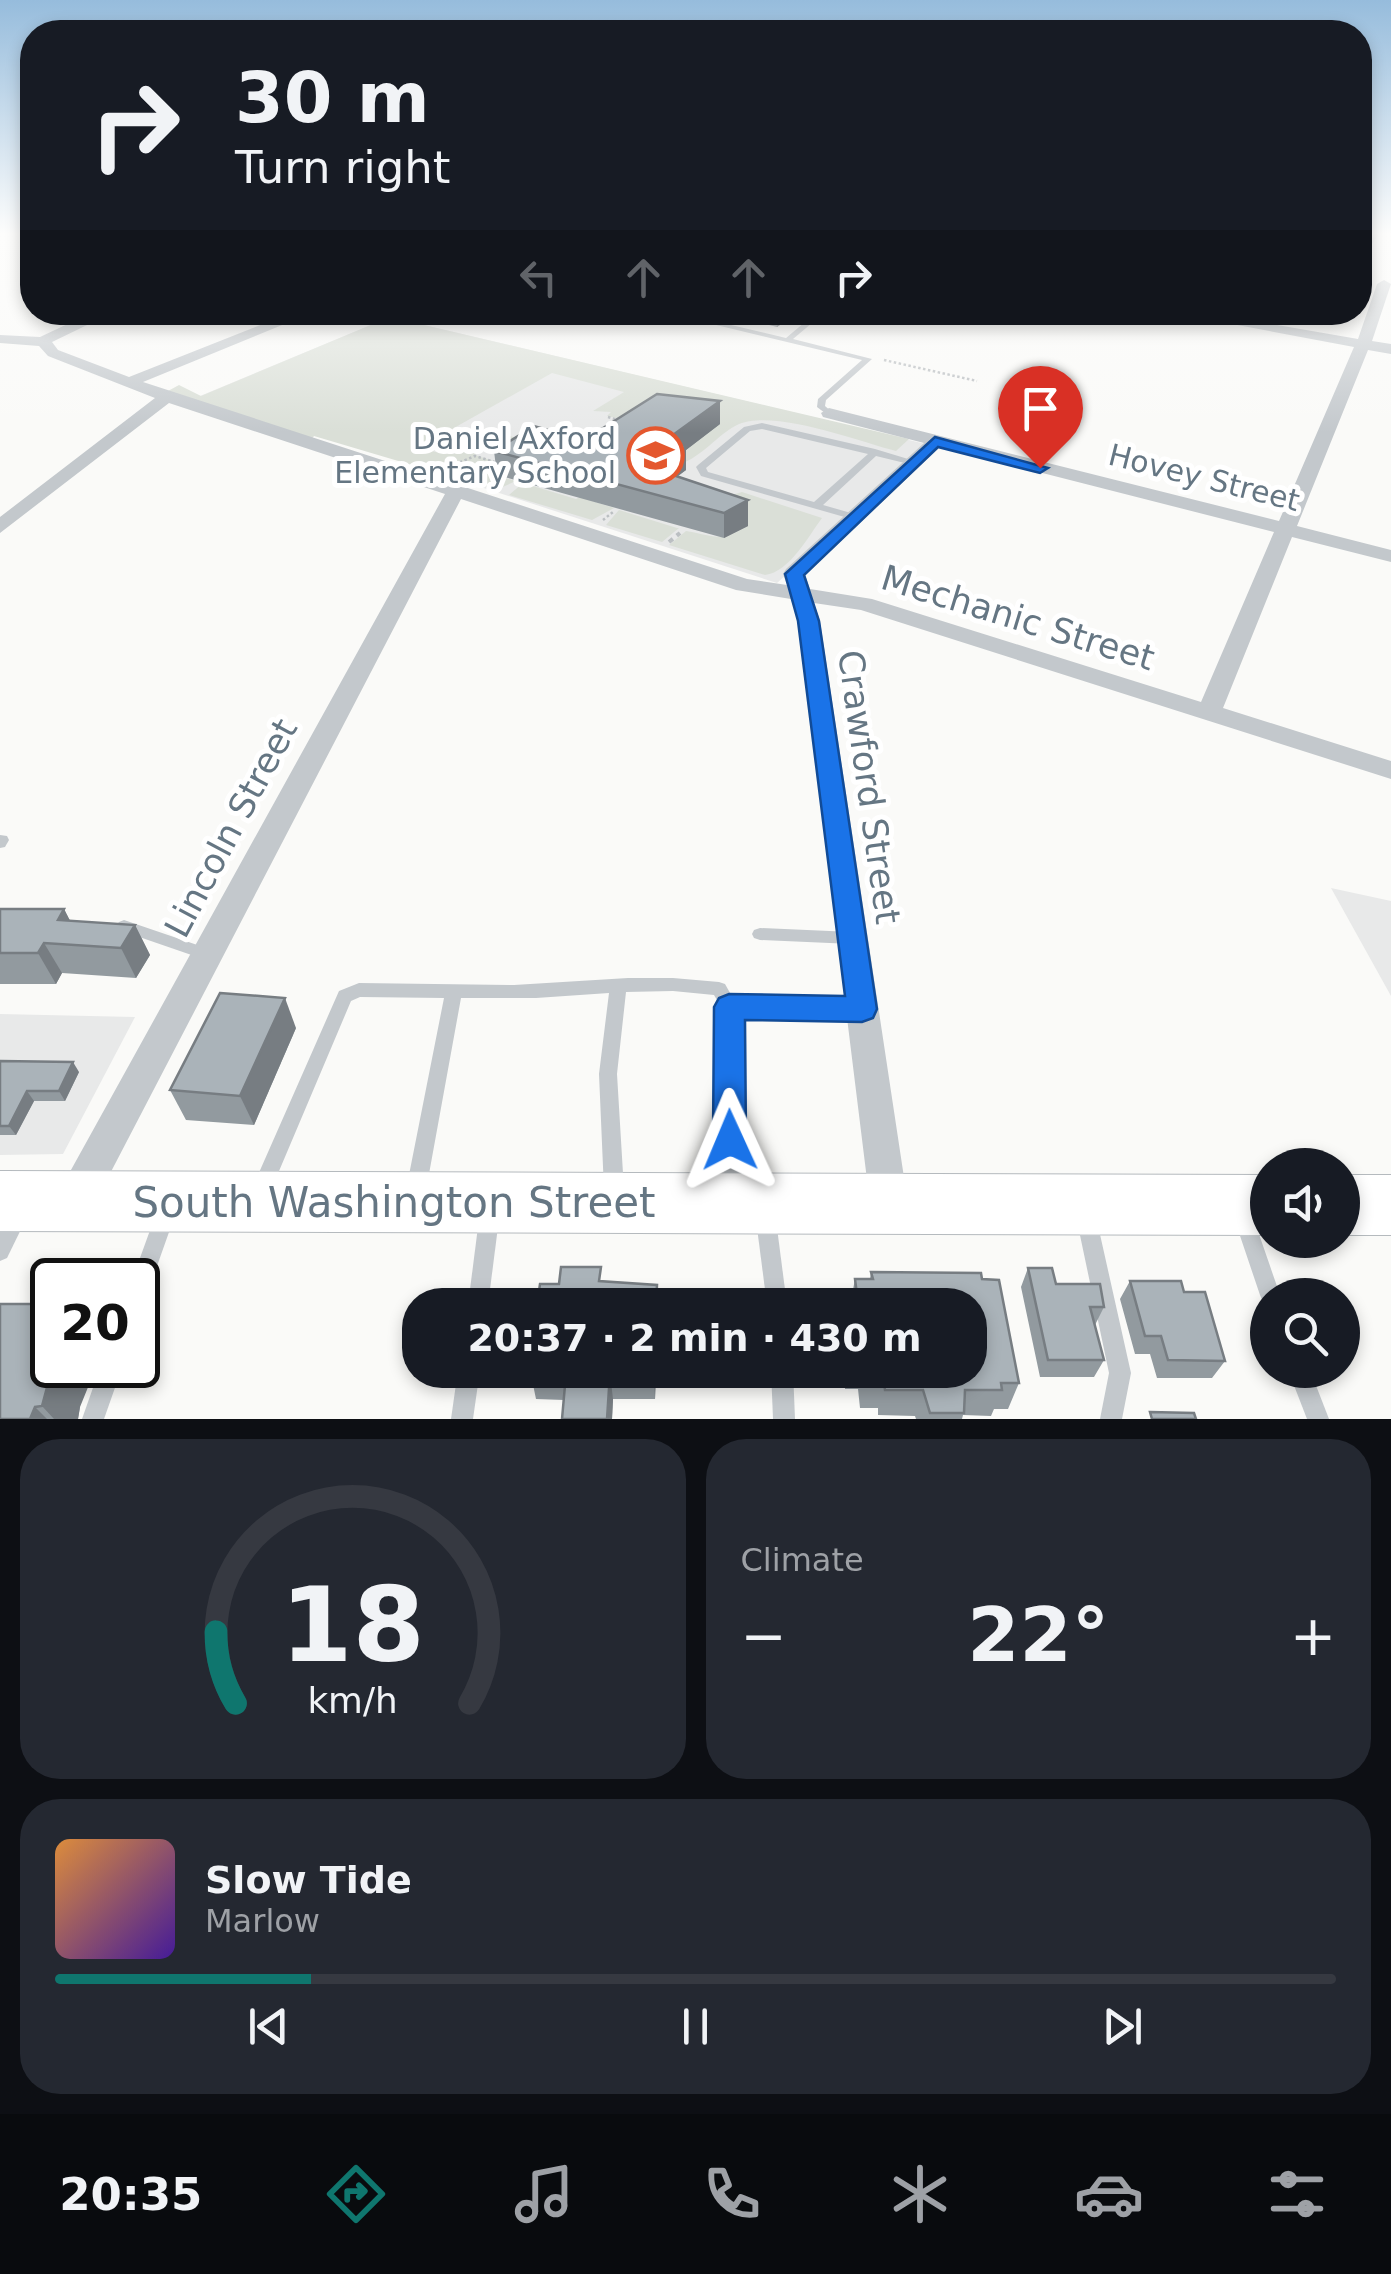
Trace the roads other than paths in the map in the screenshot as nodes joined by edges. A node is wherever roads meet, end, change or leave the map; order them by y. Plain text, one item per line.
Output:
1 (79, 325) edge
2 (274, 325) edge
3 (727, 325) edge
4 (806, 325) edge
5 (1252, 325) edge
6 (1369, 325) edge
7 (789, 338) junction
8 (0, 339) edge
9 (42, 342) junction
10 (1362, 344) junction
11 (1391, 349) edge
12 (129, 382) junction
13 (168, 397) junction
14 (830, 413) joint
15 (935, 442) junction
16 (875, 452) junction
17 (913, 462) junction
18 (452, 476) junction
19 (816, 506) junction
20 (855, 517) junction
21 (0, 527) edge
22 (1285, 529) junction
23 (1391, 556) edge
24 (800, 594) junction
25 (1209, 712) junction
26 (1391, 770) edge
27 (98, 926) edge
28 (760, 934) dead end
29 (852, 938) junction
30 (206, 954) junction
31 (618, 988) junction
32 (454, 990) junction
33 (729, 1007) junction
34 (862, 1009) junction
35 (170, 1201) junction
36 (258, 1202) junction
37 (414, 1202) junction
38 (492, 1202) junction
39 (614, 1202) junction
40 (750, 1203) junction
41 (888, 1204) junction
42 (1083, 1204) junction
43 (1250, 1205) edge
44 (1360, 1205) edge
45 (1391, 1206) edge
46 (25, 1214) edge
47 (150, 1258) edge
48 (480, 1288) edge
49 (772, 1288) edge
50 (104, 1388) edge
51 (467, 1388) edge
52 (783, 1388) edge
53 (1306, 1388) edge
54 (93, 1419) edge
55 (462, 1419) edge
56 (784, 1419) edge
57 (1111, 1419) edge
58 (1318, 1419) edge

1 - 9 street
2 - 12 street
3 - 7 lane
4 - 7 lane
5 - 10 street
6 - 10 street
7 - 14 lane
8 - 9 street, Mechanic Street
9 - 12 street, Mechanic Street
10 - 11 street
10 - 22 street
12 - 13 street, Mechanic Street
13 - 18 street, Mechanic Street
13 - 21 street
14 - 15 street, Hovey Street
15 - 17 street
15 - 22 street, Hovey Street
16 - 17 lane
16 - 19 lane
16 - 19 lane
17 - 20 street
18 - 24 street, Mechanic Street
18 - 30 street, Lincoln Street
19 - 20 lane
20 - 24 street
22 - 23 street, Hovey Street
22 - 25 street
24 - 25 street, Mechanic Street
24 - 29 street, Crawford Street
25 - 26 street, Mechanic Street
27 - 30 lane
28 - 29 lane
29 - 34 street, Crawford Street
30 - 46 street, Lincoln Street
31 - 32 lane
31 - 33 lane
31 - 39 lane
32 - 36 lane
32 - 37 lane
33 - 34 lane
33 - 40 lane
34 - 41 street, Crawford Street
35 - 36 main road, South Washington Street
35 - 46 main road, South Washington Street
35 - 47 lane
36 - 37 main road, South Washington Street
37 - 38 main road, South Washington Street
38 - 39 main road, South Washington Street
38 - 48 lane
39 - 40 main road, South Washington Street
40 - 41 main road, South Washington Street
40 - 49 lane
41 - 42 main road, South Washington Street
42 - 43 main road, South Washington Street
42 - 57 lane
44 - 45 main road
50 - 54 lane
51 - 55 lane
52 - 56 lane
53 - 58 lane

